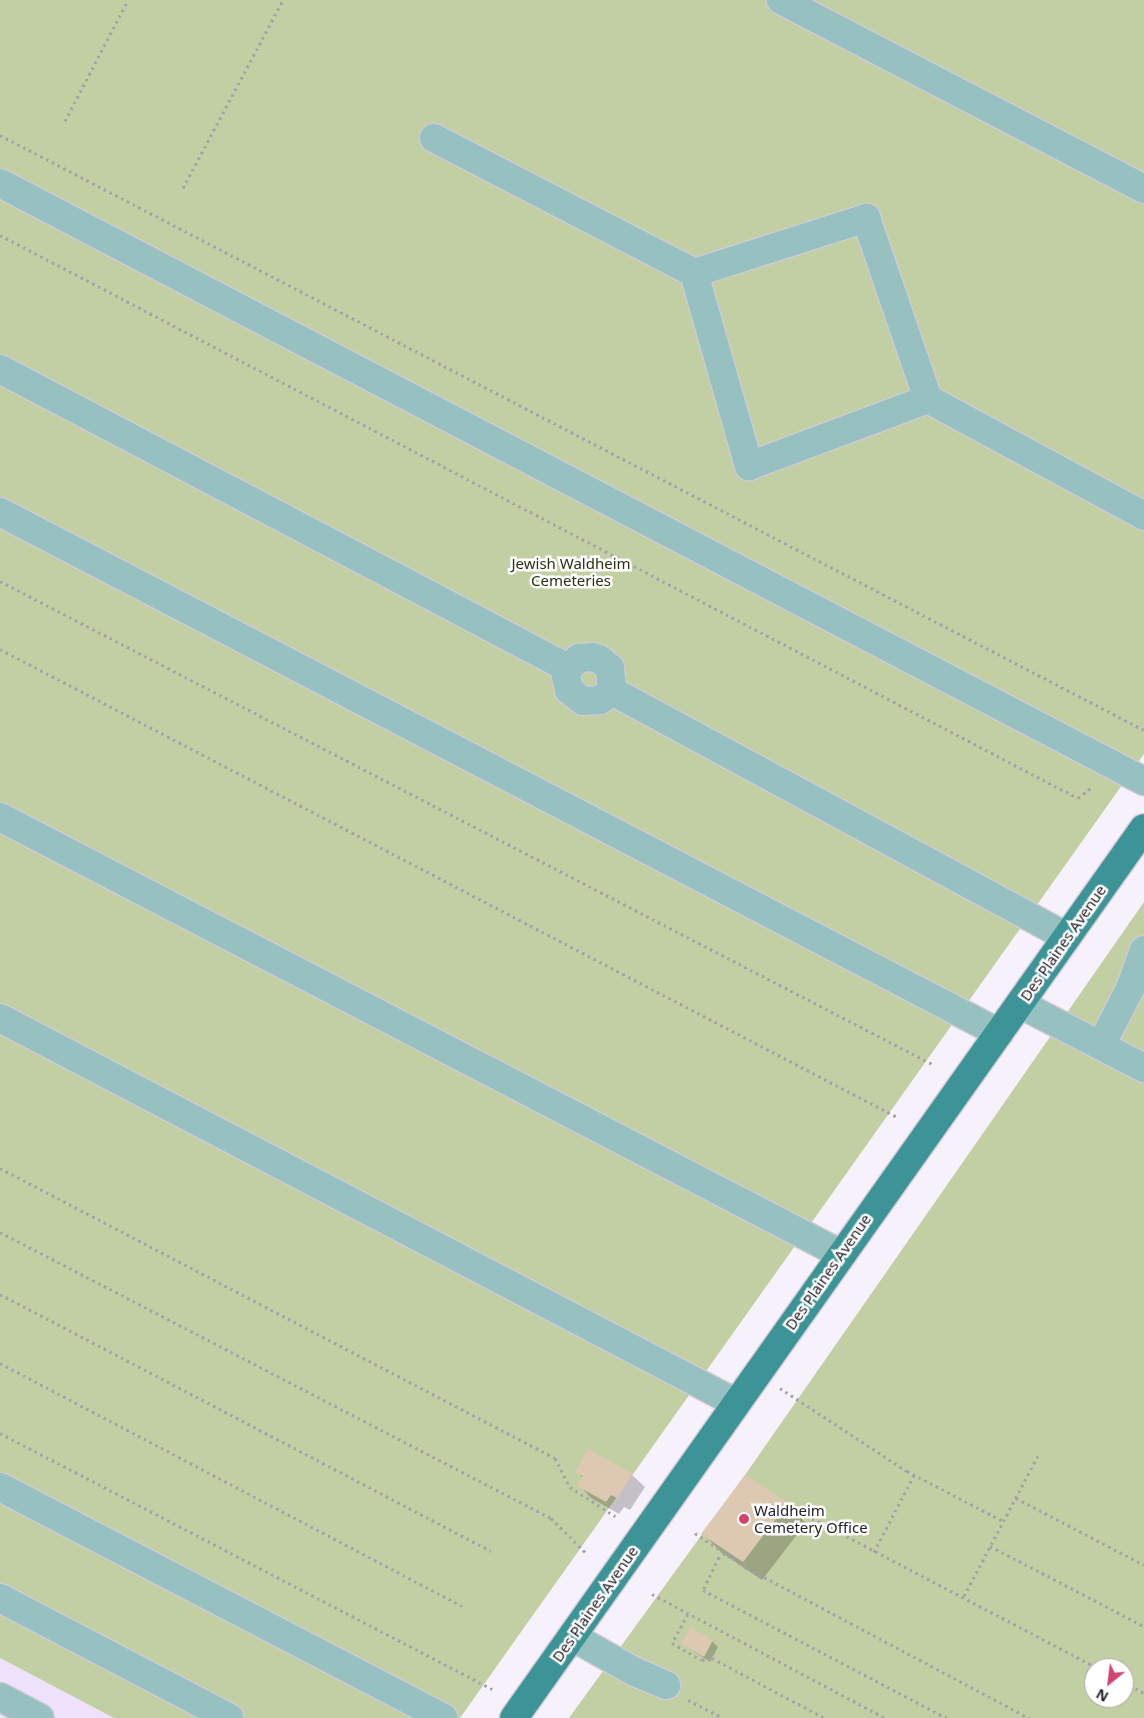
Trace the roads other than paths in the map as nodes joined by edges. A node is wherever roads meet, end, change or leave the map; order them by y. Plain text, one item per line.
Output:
1 (781, 0) edge
2 (434, 138) dead end
3 (0, 183) edge
4 (1144, 189) edge
5 (694, 273) junction
6 (0, 369) edge
7 (928, 399) junction
8 (0, 512) edge
9 (1144, 516) edge
10 (1134, 776) edge
11 (0, 817) edge
12 (1144, 828) edge
13 (1067, 937) junction
14 (1144, 950) edge
15 (1020, 1004) junction
16 (0, 1018) edge
17 (999, 1033) junction
18 (1101, 1044) junction
19 (1144, 1068) edge
20 (841, 1254) junction
21 (736, 1403) junction
22 (0, 1487) edge
23 (0, 1598) edge
24 (573, 1637) junction
25 (666, 1684) road end
26 (0, 1697) edge
27 (40, 1718) edge
28 (230, 1718) edge
29 (443, 1718) edge
30 (514, 1718) edge

1 - 4 lane
2 - 5 lane
3 - 10 lane
5 - 7 lane
5 - 7 lane
6 - 13 lane
7 - 9 lane
8 - 17 lane
11 - 20 lane
12 - 13 main road, Des Plaines Avenue
13 - 15 main road, Des Plaines Avenue
14 - 18 lane
15 - 17 main road, Des Plaines Avenue
15 - 18 lane
16 - 21 lane
17 - 20 main road, Des Plaines Avenue
18 - 19 lane
20 - 21 main road, Des Plaines Avenue
21 - 24 main road, Des Plaines Avenue
22 - 29 lane
23 - 28 lane
24 - 25 lane
24 - 30 main road, Des Plaines Avenue
26 - 27 lane

